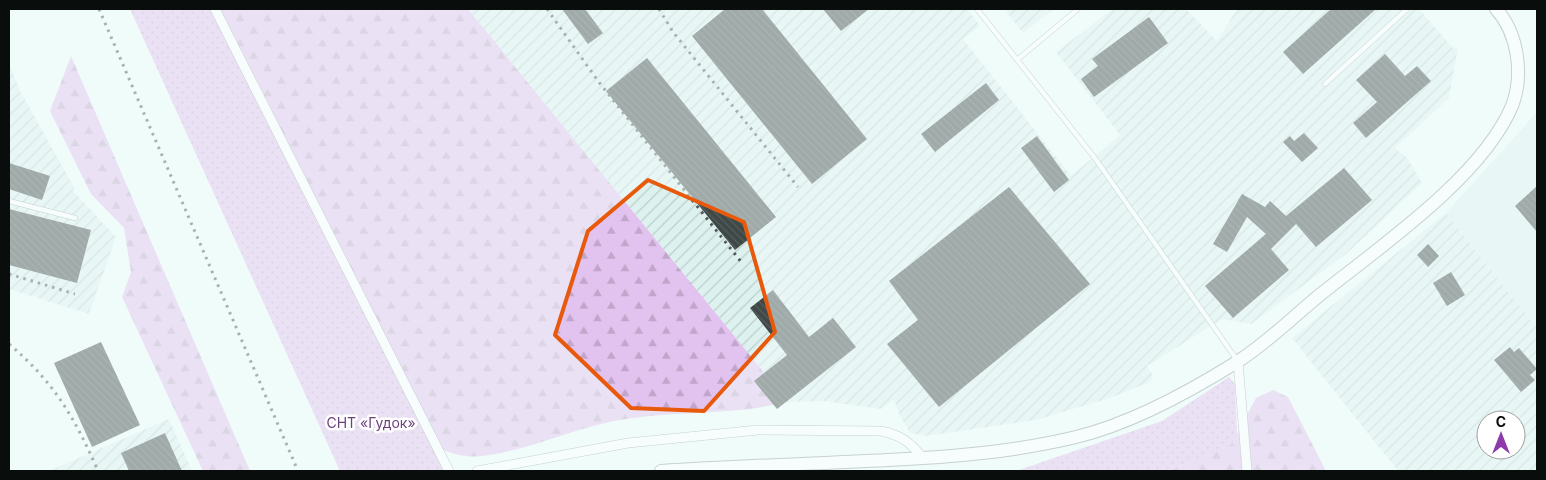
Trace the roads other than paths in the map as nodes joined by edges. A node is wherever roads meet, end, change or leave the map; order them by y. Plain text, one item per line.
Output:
1 (215, 9) edge
2 (977, 9) edge
3 (1078, 9) edge
4 (1407, 9) edge
5 (1496, 9) edge
6 (1018, 59) junction
7 (1325, 84) dead end
8 (9, 200) edge
9 (75, 218) dead end
10 (1238, 361) junction
11 (922, 458) junction
12 (449, 471) edge
13 (478, 471) edge
14 (661, 471) edge
15 (1247, 471) edge

1 - 12 street
2 - 6 lane
3 - 6 lane
4 - 7 lane
5 - 10 street
6 - 10 lane
8 - 9 lane
10 - 11 street
10 - 15 street
11 - 13 street
11 - 14 street

